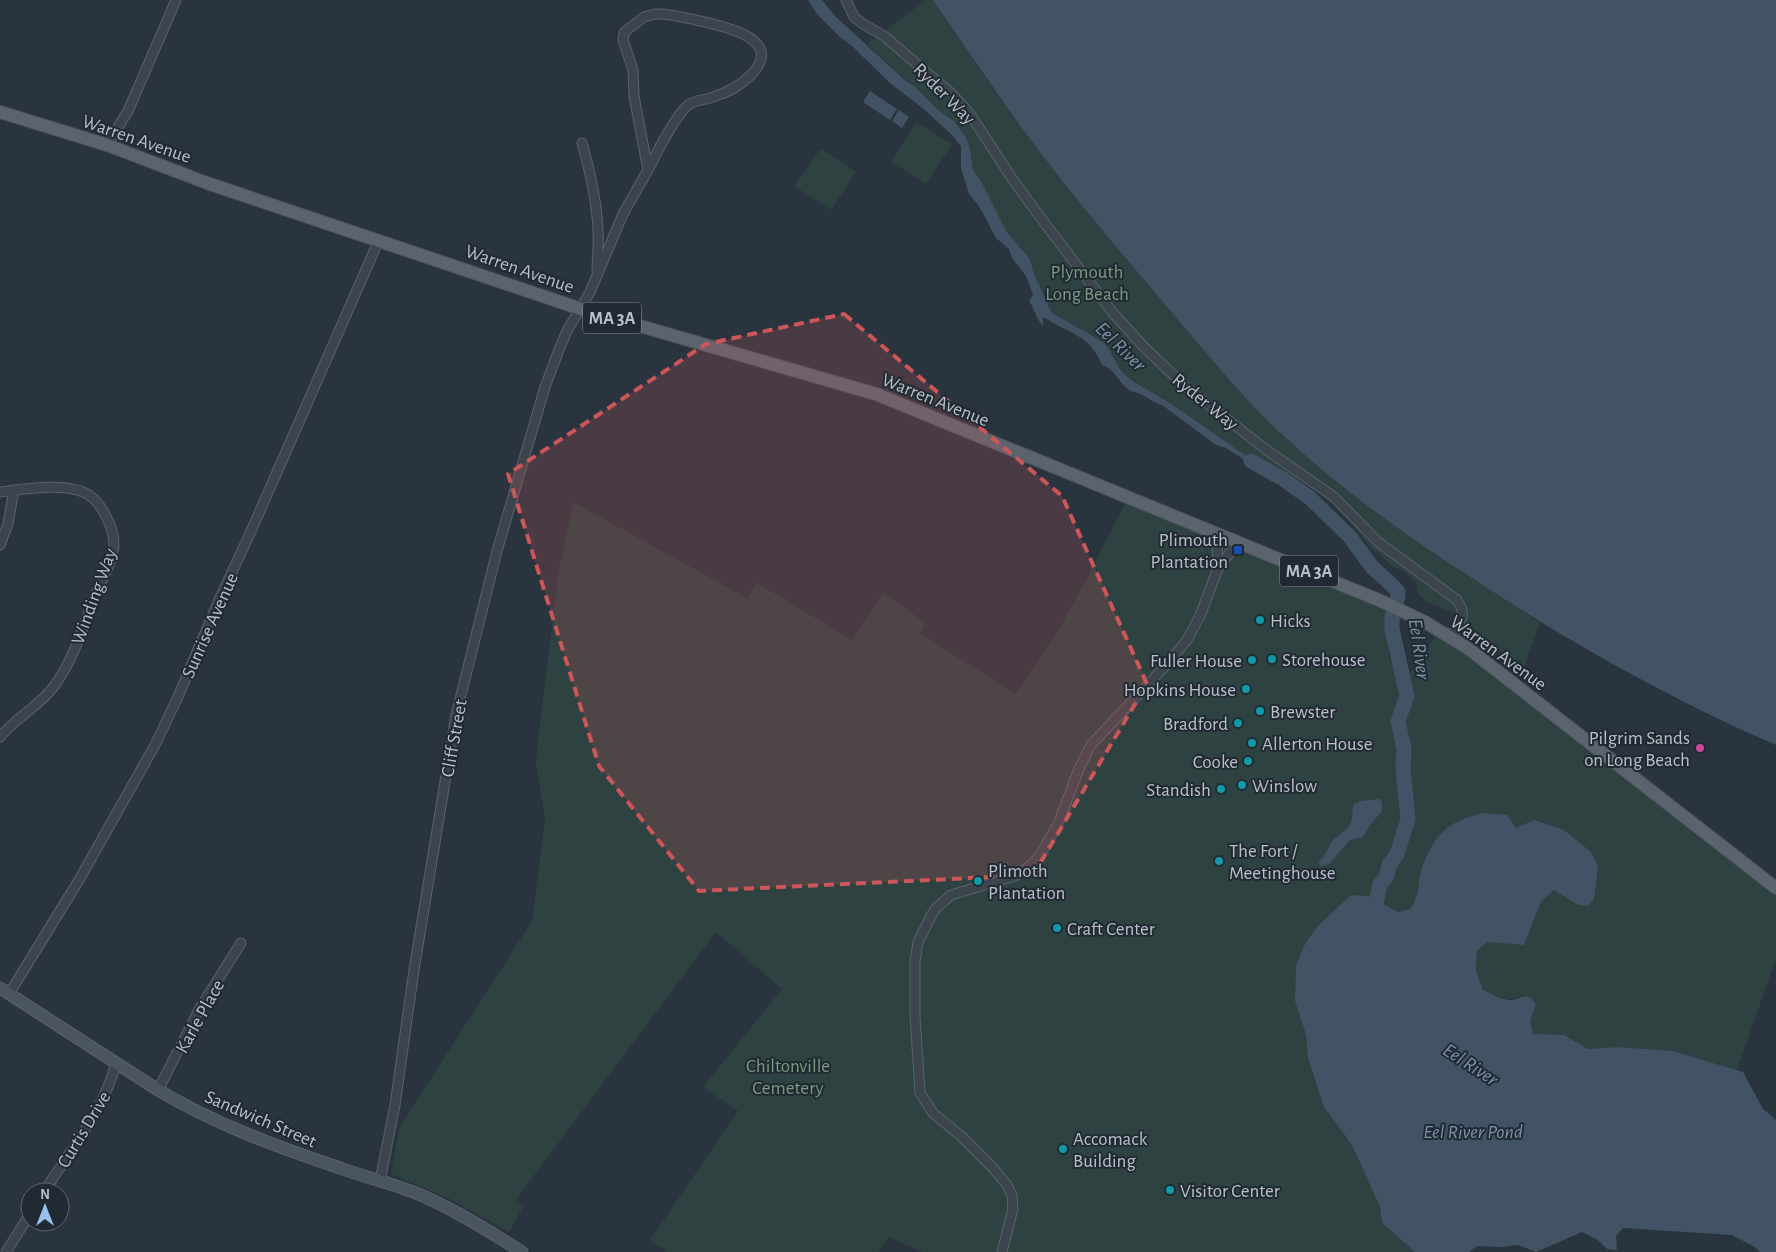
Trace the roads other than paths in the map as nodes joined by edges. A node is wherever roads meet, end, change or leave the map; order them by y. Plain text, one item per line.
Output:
1 (176, 0) edge
2 (846, 0) edge
3 (0, 112) edge
4 (582, 143) dead end
5 (106, 145) junction
6 (648, 170) junction
7 (379, 240) junction
8 (597, 276) junction
9 (581, 309) junction
10 (14, 490) junction
11 (0, 492) edge
12 (1220, 534) junction
13 (1236, 541) junction
14 (0, 545) edge
15 (1218, 568) junction
16 (1451, 637) junction
17 (0, 737) edge
18 (1776, 888) edge
19 (241, 943) dead end
20 (4, 991) edge
21 (116, 1062) junction
22 (158, 1090) junction
23 (380, 1181) junction
24 (51, 1182) edge
25 (20, 1230) edge
26 (6, 1252) edge
27 (522, 1252) edge
28 (1002, 1252) edge

1 - 5 street
2 - 16 street, Ryder Way
3 - 5 main road, Warren Avenue / MA 3A
4 - 8 street
5 - 7 main road, Warren Avenue / MA 3A
6 - 6 street, Cliff Street
6 - 8 street, Cliff Street
7 - 9 main road, Warren Avenue / MA 3A
7 - 20 street, Sunrise Avenue
8 - 9 street, Cliff Street
9 - 12 main road, Warren Avenue / MA 3A
9 - 23 street, Cliff Street
10 - 11 street, Winding Way
10 - 14 street
10 - 17 street, Winding Way
12 - 13 main road, Warren Avenue / MA 3A
12 - 15 street
13 - 15 street
13 - 16 main road, Warren Avenue / MA 3A
15 - 28 street
16 - 18 main road, Warren Avenue / MA 3A
19 - 22 street, Karle Place
20 - 21 street, Sandwich Street
21 - 22 street, Sandwich Street
21 - 24 street, Curtis Drive
22 - 23 street, Sandwich Street
23 - 27 street, Sandwich Street
25 - 26 street

